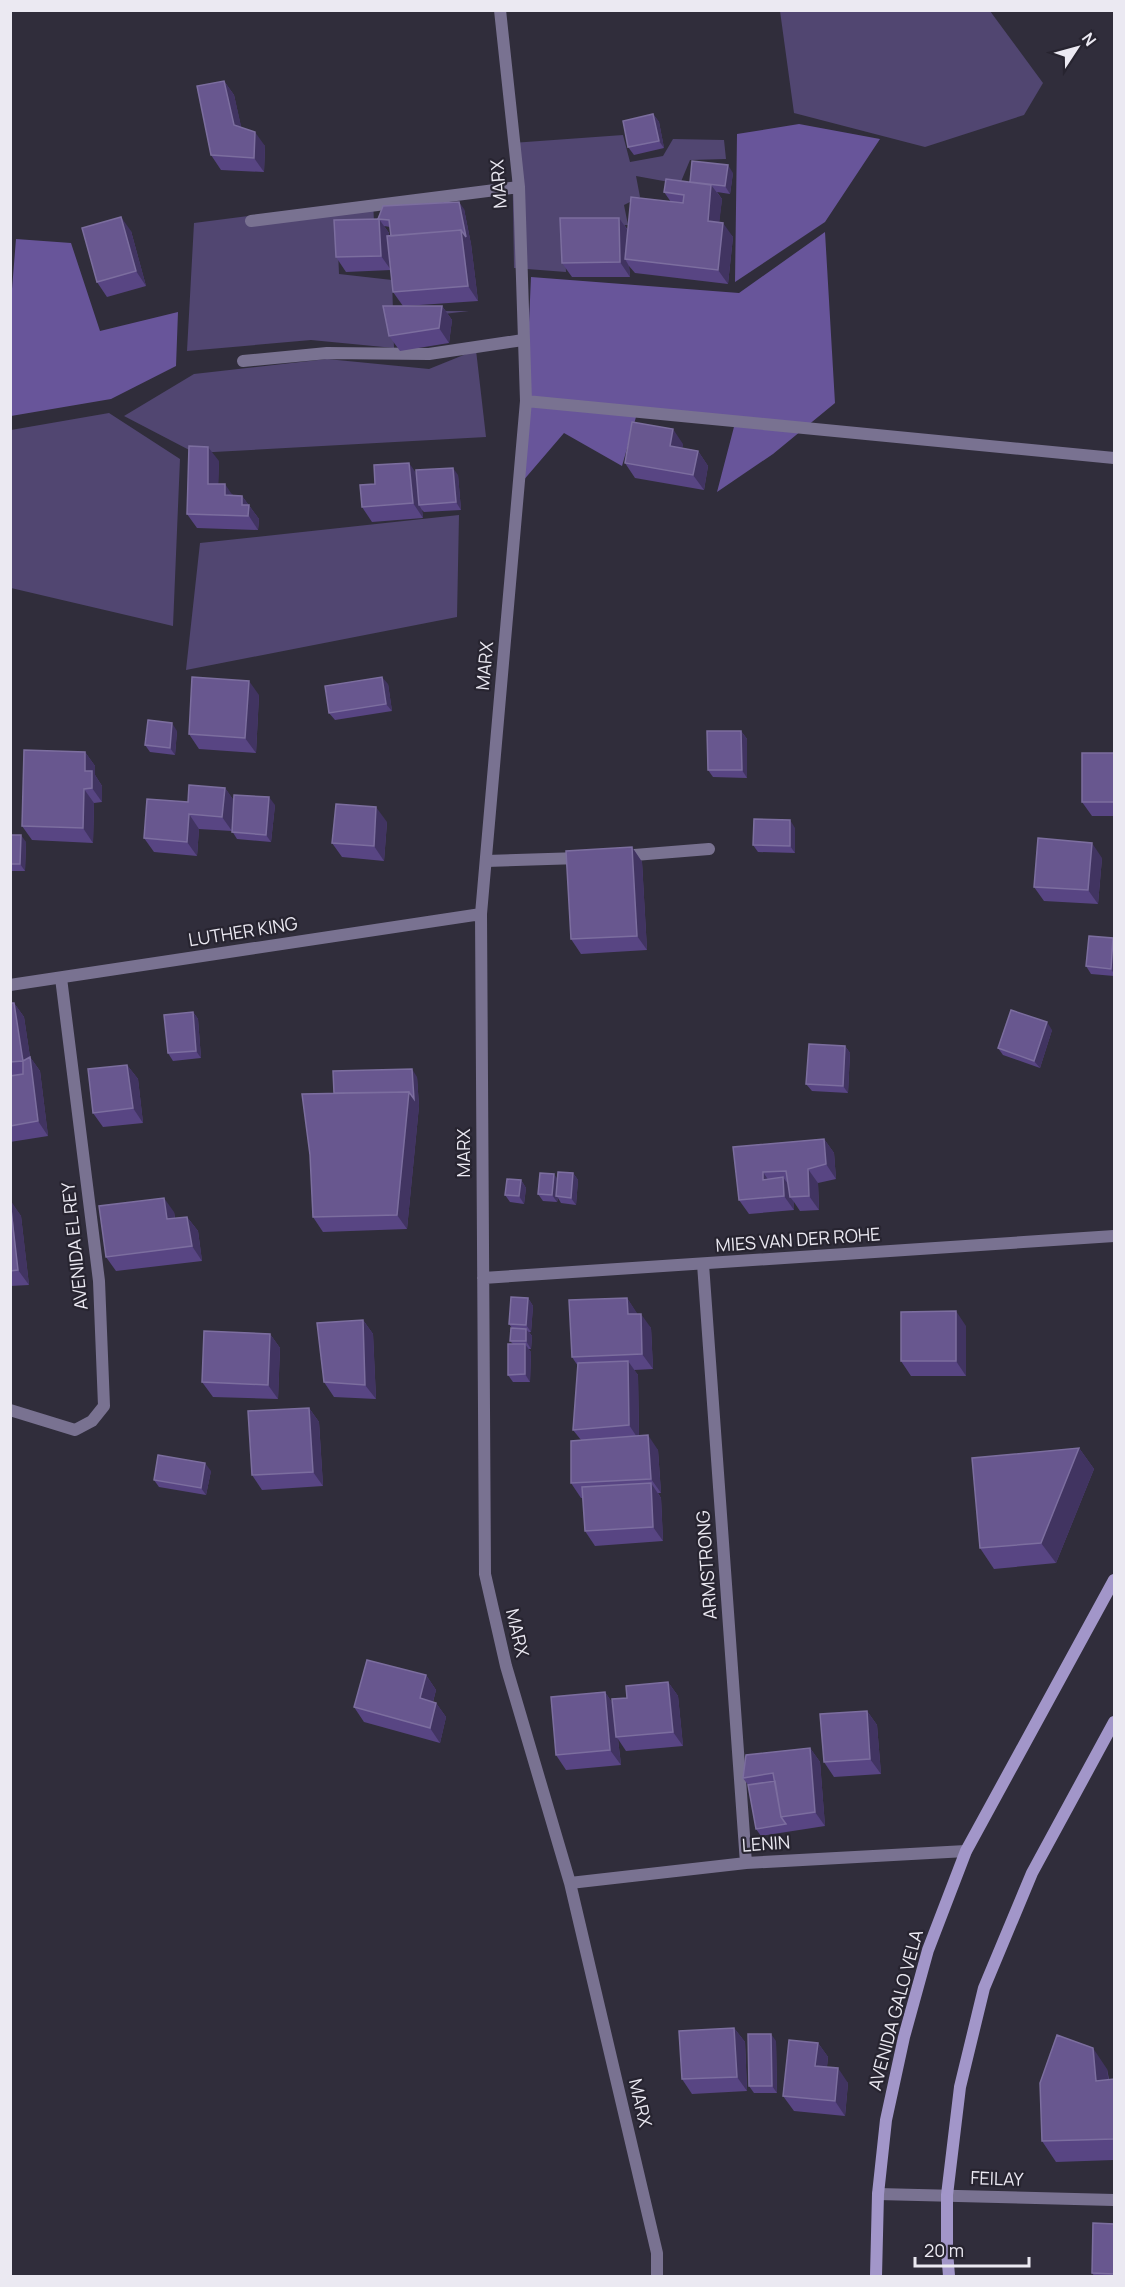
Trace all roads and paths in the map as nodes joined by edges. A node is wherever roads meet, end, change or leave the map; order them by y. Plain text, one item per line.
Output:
1 (500, 10) edge
2 (519, 186) junction
3 (251, 221) dead end
4 (523, 340) junction
5 (243, 361) dead end
6 (526, 401) junction
7 (1114, 458) edge
8 (709, 849) dead end
9 (613, 857) edge
10 (590, 858) edge
11 (486, 861) junction
12 (481, 914) junction
13 (61, 978) junction
14 (10, 985) edge
15 (1114, 1236) edge
16 (703, 1264) junction
17 (483, 1278) junction
18 (10, 1410) edge
19 (1114, 1580) edge
20 (1114, 1722) edge
21 (966, 1851) junction
22 (746, 1863) junction
23 (570, 1883) junction
24 (878, 2194) junction
25 (947, 2195) junction
26 (1114, 2200) edge
27 (657, 2277) edge
28 (876, 2277) edge
29 (949, 2277) edge

1 - 2 street, MARX
2 - 3 street
2 - 4 street, MARX
4 - 5 street
4 - 6 street, MARX
6 - 7 street
6 - 11 street, MARX
8 - 9 street
10 - 11 street
11 - 12 street, MARX
12 - 13 street, LUTHER KING
12 - 17 street, MARX
13 - 14 street, LUTHER KING
13 - 18 street, AVENIDA EL REY
15 - 16 street, MIES VAN DER ROHE
16 - 17 street, MIES VAN DER ROHE
16 - 22 street, ARMSTRONG
17 - 23 street, MARX
19 - 21 main road, AVENIDA GALO VELA
20 - 25 main road
21 - 22 street, LENIN
21 - 24 main road, AVENIDA GALO VELA
22 - 23 street, LENIN
23 - 27 street, MARX
24 - 25 street, FEILAY
24 - 28 main road, AVENIDA GALO VELA
25 - 26 street, FEILAY
25 - 29 main road

